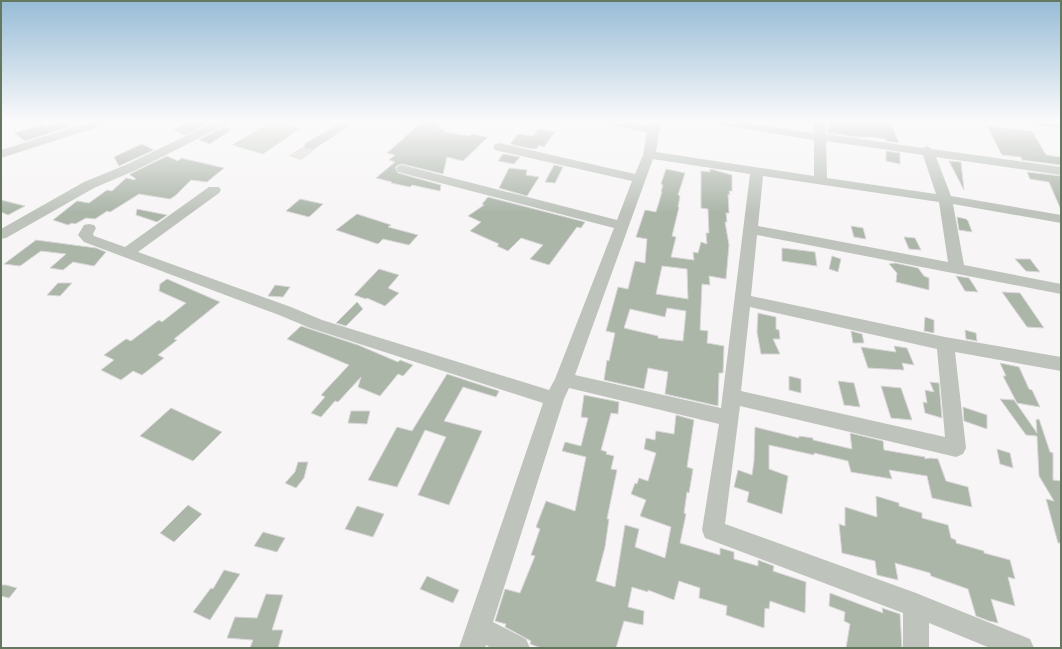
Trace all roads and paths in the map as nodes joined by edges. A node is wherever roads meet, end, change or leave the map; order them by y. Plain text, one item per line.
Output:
1 (162, 152) edge
2 (522, 152) edge
3 (820, 152) edge
4 (928, 152) edge
5 (942, 152) edge
6 (649, 155) joint
7 (402, 169) dead end
8 (756, 171) junction
9 (1061, 171) edge
10 (639, 179) junction
11 (821, 180) junction
12 (214, 190) dead end
13 (945, 199) junction
14 (1061, 219) edge
15 (622, 226) junction
16 (89, 228) dead end
17 (751, 229) junction
18 (1, 235) edge
19 (128, 252) junction
20 (958, 269) junction
21 (1061, 288) edge
22 (742, 300) junction
23 (945, 344) junction
24 (1061, 364) edge
25 (564, 380) junction
26 (554, 399) junction
27 (730, 407) junction
28 (916, 606) junction
29 (476, 638) edge
30 (517, 648) edge
31 (916, 648) edge
32 (1020, 648) edge

1 - 18 street
2 - 10 street
3 - 11 street
4 - 13 street
5 - 9 street
6 - 8 street
6 - 10 street
7 - 15 street
8 - 11 street
8 - 17 street
10 - 15 street
11 - 13 street
12 - 19 street
13 - 14 street
13 - 20 street
15 - 25 street
16 - 19 street
17 - 20 street
17 - 22 street
19 - 26 street
20 - 21 street
22 - 23 street
22 - 27 street
23 - 24 street
23 - 27 street
25 - 26 street
25 - 27 street
26 - 29 street
27 - 28 street
28 - 31 street
28 - 32 street
29 - 30 street

